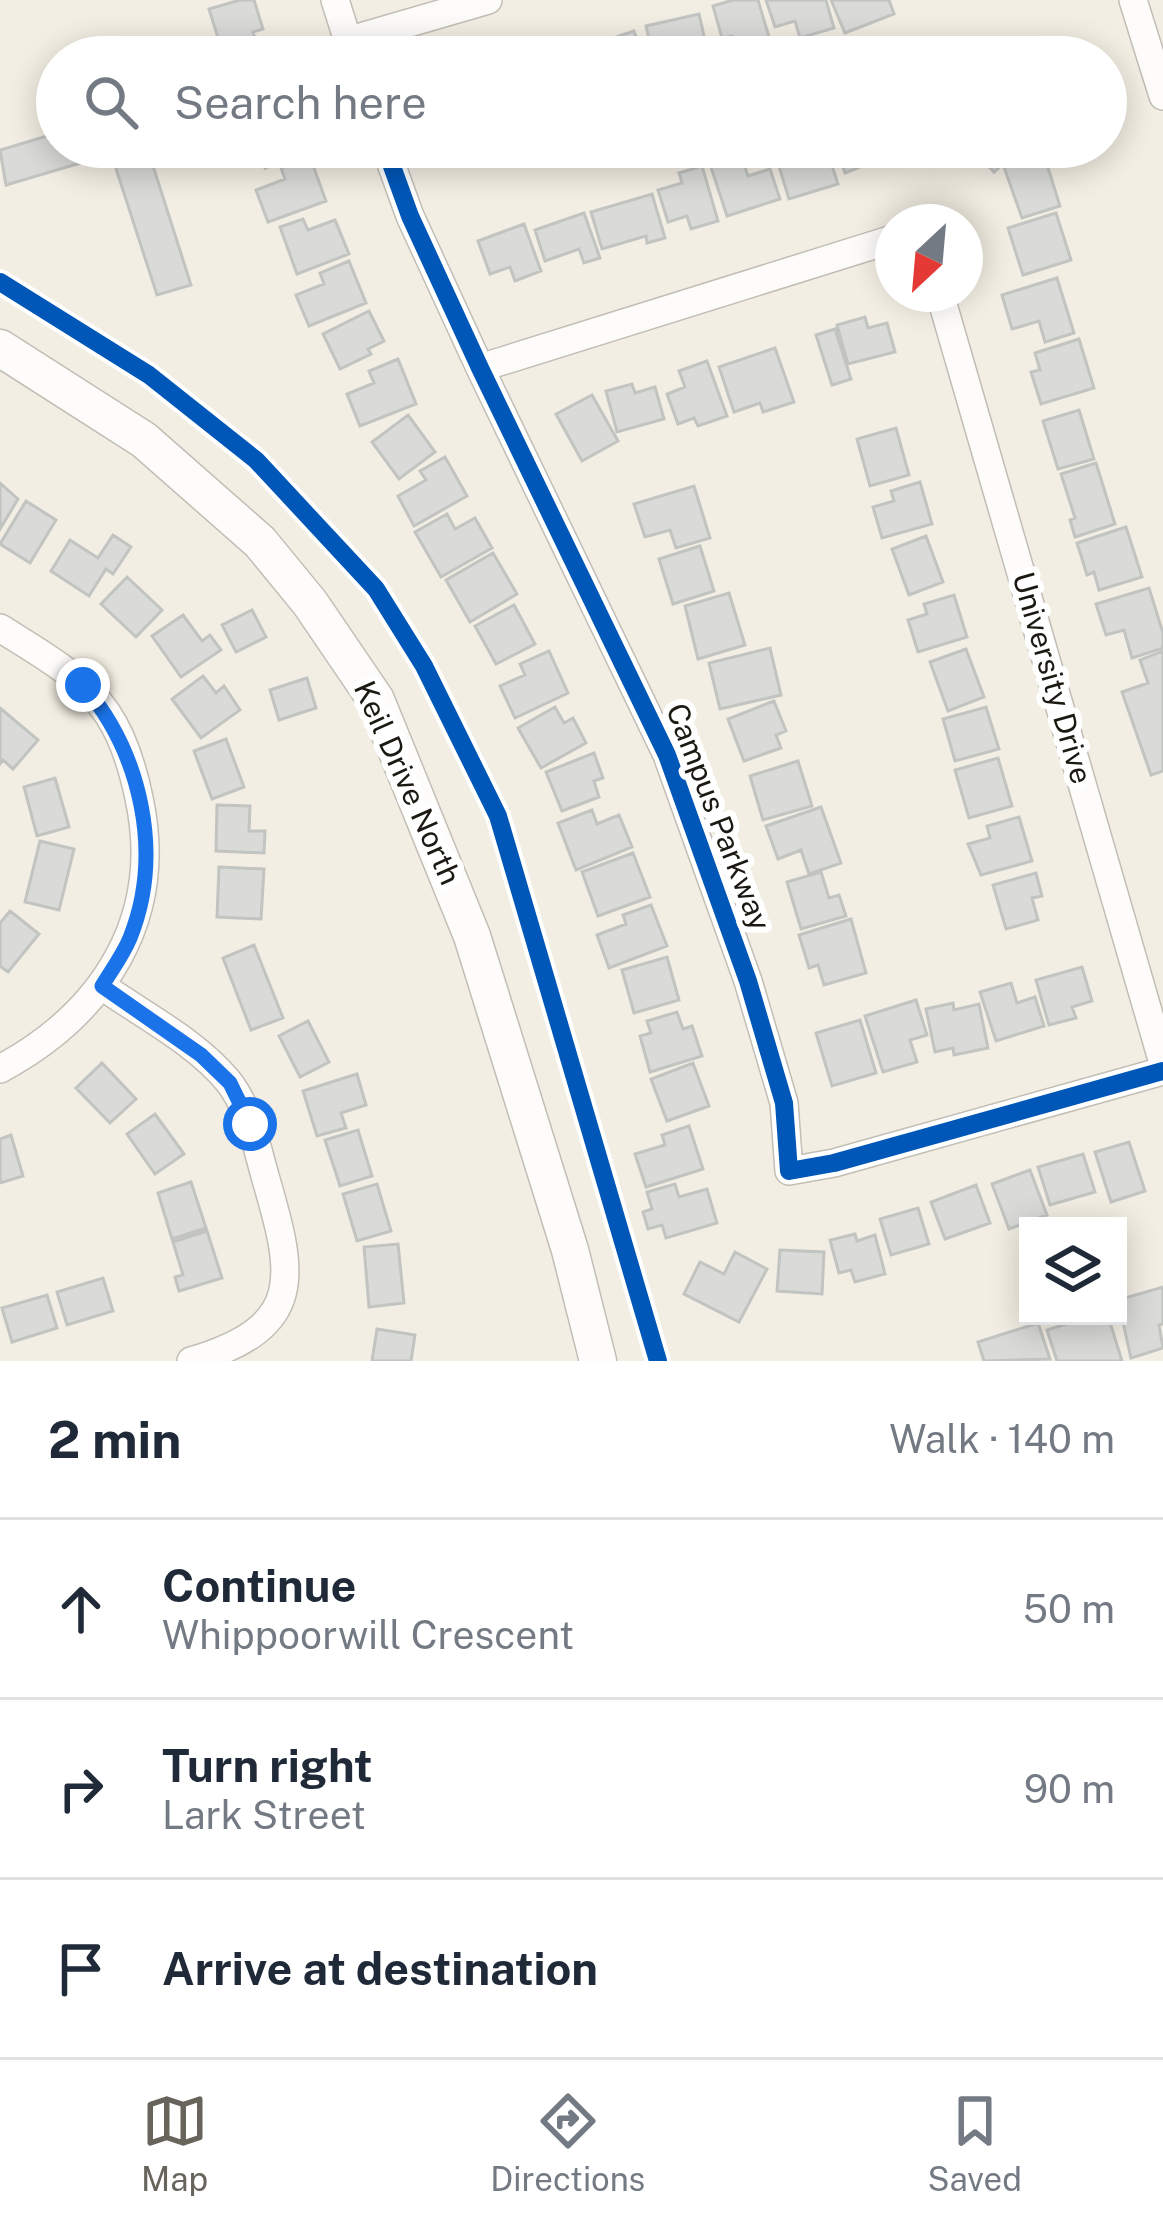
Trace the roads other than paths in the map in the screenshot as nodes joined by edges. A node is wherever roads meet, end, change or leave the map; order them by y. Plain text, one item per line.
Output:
1 (335, 0) edge
2 (488, 0) edge
3 (1133, 0) edge
4 (346, 36) edge
5 (387, 36) edge
6 (1163, 96) edge
7 (393, 168) edge
8 (875, 245) edge
9 (945, 312) edge
10 (0, 348) edge
11 (480, 368) junction
12 (0, 628) edge
13 (102, 986) junction
14 (1163, 1067) edge
15 (0, 1069) edge
16 (191, 1361) edge
17 (598, 1361) edge

1 - 4 street
2 - 5 street
3 - 6 street
7 - 11 street, Campus Parkway
8 - 11 street
9 - 14 street, University Drive
10 - 17 street, Keil Drive North
11 - 14 street, Campus Parkway
12 - 13 street
13 - 15 street
13 - 16 street

